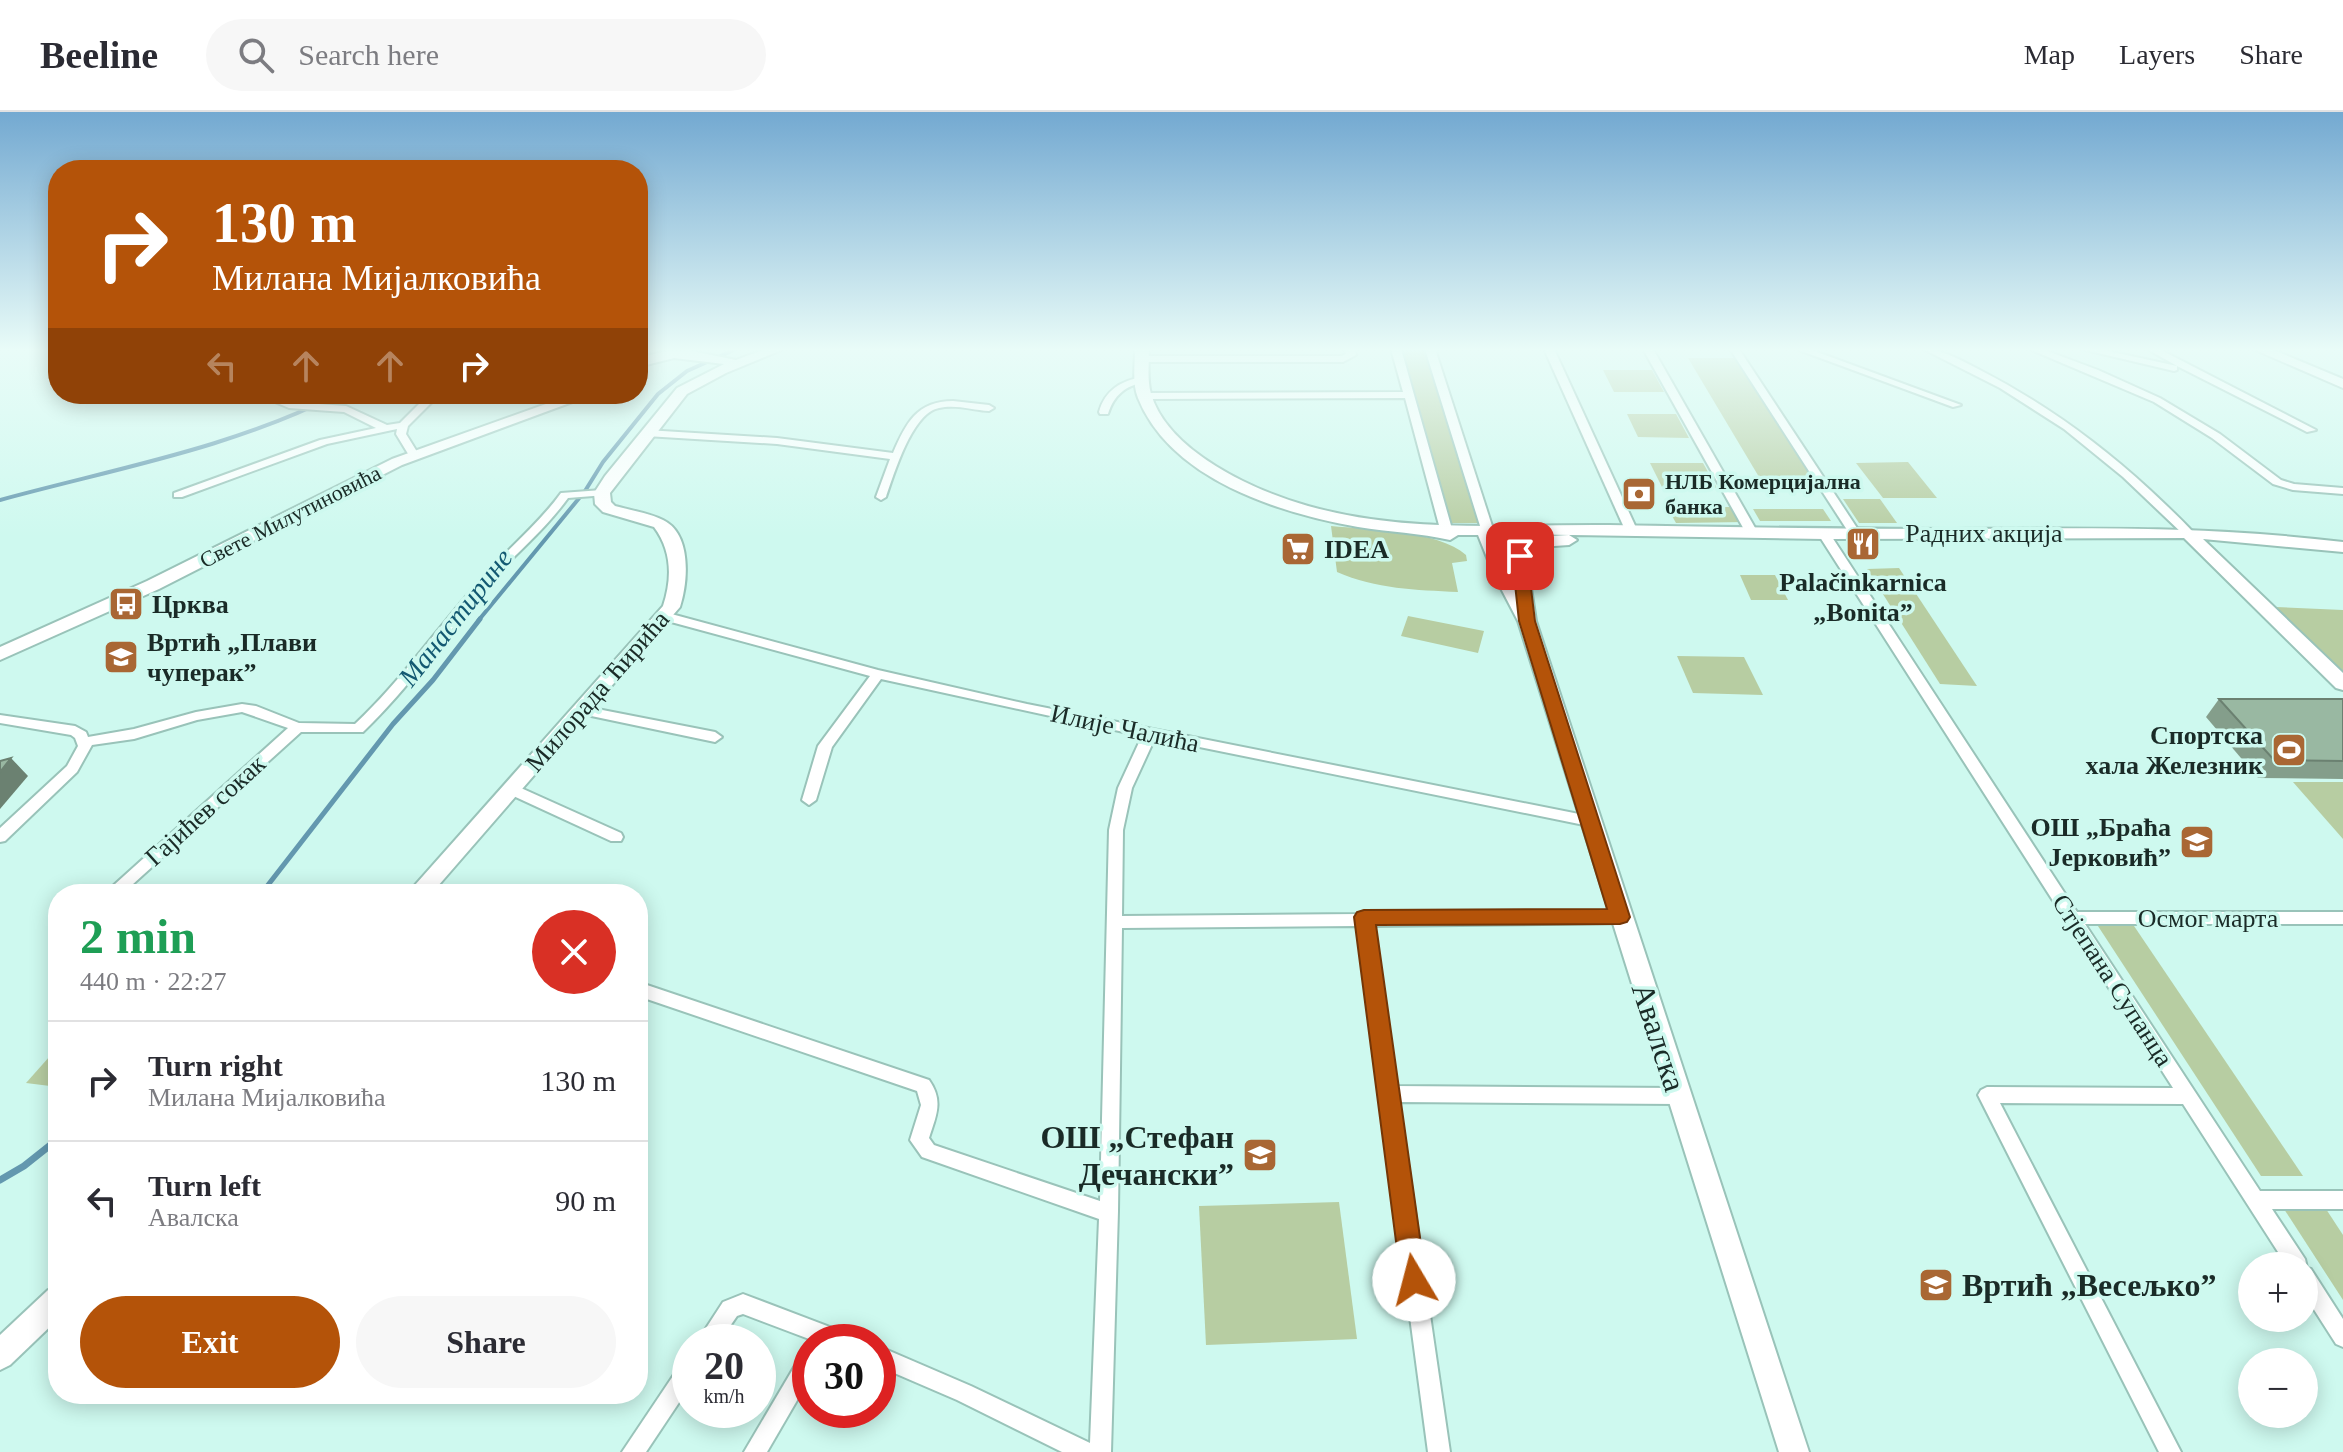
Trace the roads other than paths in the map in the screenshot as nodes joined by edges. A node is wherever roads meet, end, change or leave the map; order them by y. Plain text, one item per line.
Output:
1 (353, 412) edge
2 (417, 412) edge
3 (537, 412) edge
4 (664, 412) edge
5 (925, 412) edge
6 (1153, 412) edge
7 (1413, 412) edge
8 (1450, 412) edge
9 (1576, 412) edge
10 (1683, 412) edge
11 (1775, 412) edge
12 (2048, 412) edge
13 (2176, 412) edge
14 (2274, 412) edge
15 (403, 425) junction
16 (384, 428) junction
17 (2311, 430) dead end
18 (646, 433) junction
19 (414, 455) junction
20 (894, 456) junction
21 (2343, 491) edge
22 (597, 493) junction
23 (178, 495) dead end
24 (881, 497) dead end
25 (1441, 530) junction
26 (1628, 532) junction
27 (1488, 533) junction
28 (1752, 533) junction
29 (2188, 533) junction
30 (1824, 534) junction
31 (1855, 534) junction
32 (1575, 540) junction
33 (1515, 544) junction
34 (2343, 547) edge
35 (1522, 578) junction
36 (664, 616) junction
37 (1527, 621) junction
38 (0, 654) edge
39 (878, 674) junction
40 (2343, 684) edge
41 (582, 710) junction
42 (0, 719) edge
43 (298, 727) junction
44 (1150, 734) junction
45 (715, 737) dead end
46 (84, 742) junction
47 (512, 789) junction
48 (809, 800) dead end
49 (1589, 821) junction
50 (0, 837) edge
51 (616, 837) dead end
52 (123, 884) edge
53 (427, 884) edge
54 (1364, 917) junction
55 (1620, 917) junction
56 (2073, 918) junction
57 (2343, 918) edge
58 (1115, 922) junction
59 (648, 992) edge
60 (1387, 1094) junction
61 (1678, 1096) junction
62 (2187, 1096) junction
63 (2255, 1200) junction
64 (2343, 1200) edge
65 (1109, 1211) junction
66 (2289, 1252) edge
67 (2318, 1298) edge
68 (48, 1309) edge
69 (719, 1324) edge
70 (793, 1324) edge
71 (2343, 1337) edge
72 (0, 1355) edge
73 (896, 1364) edge
74 (792, 1389) edge
75 (672, 1395) edge
76 (633, 1452) edge
77 (755, 1452) edge
78 (1085, 1452) edge
79 (1100, 1452) edge
80 (1439, 1452) edge
81 (1794, 1452) edge
82 (2170, 1452) edge

1 - 16 street
2 - 15 street
3 - 19 main road, Свете Милутиновића
4 - 18 main road
5 - 20 street
6 - 25 main road, Радних акција
7 - 25 street
8 - 27 street
9 - 26 street
10 - 28 street
11 - 31 street
12 - 29 street
13 - 21 street
14 - 17 street
15 - 16 street
15 - 19 street
16 - 23 street
18 - 20 street
18 - 22 main road
19 - 38 main road, Свете Милутиновића
20 - 24 street
22 - 36 main road, Милорада Ћирића
22 - 43 street, Гајићев сокак
25 - 27 main road, Радних акција
26 - 27 main road, Радних акција
26 - 28 main road, Радних акција
26 - 32 main road, Радних акција
27 - 33 main road, Радних акција
27 - 37 main road, Авалска
28 - 30 main road, Радних акција
29 - 31 main road, Радних акција
29 - 34 main road, Радних акција
29 - 40 main road
30 - 31 main road, Радних акција
30 - 56 street, Стјепана Супанца
32 - 33 main road, Радних акција
32 - 35 main road
33 - 35 main road, Авалска
35 - 37 main road, Авалска
36 - 39 street, Илије Чалића
36 - 41 main road, Милорада Ћирића
37 - 49 main road, Авалска
39 - 44 street, Илије Чалића
39 - 48 street
41 - 45 street
41 - 47 main road, Милорада Ћирића
42 - 46 street
43 - 46 street, Гајићев сокак
43 - 52 street, Гајићев сокак
44 - 49 street, Илије Чалића
44 - 58 street
46 - 50 street
47 - 51 street
47 - 53 main road, Милорада Ћирића
49 - 55 main road, Авалска
54 - 55 street
54 - 58 street
54 - 60 street
55 - 61 main road, Авалска
56 - 57 street, Осмог марта
56 - 62 street, Стјепана Супанца
58 - 65 street
59 - 65 street
60 - 61 street
60 - 80 street
61 - 81 main road, Авалска
62 - 63 street, Стјепана Супанца
62 - 82 street
63 - 64 street
63 - 66 street, Стјепана Супанца
65 - 79 street
67 - 71 street
68 - 72 main road
69 - 70 street
73 - 78 street
74 - 77 street
75 - 76 street

